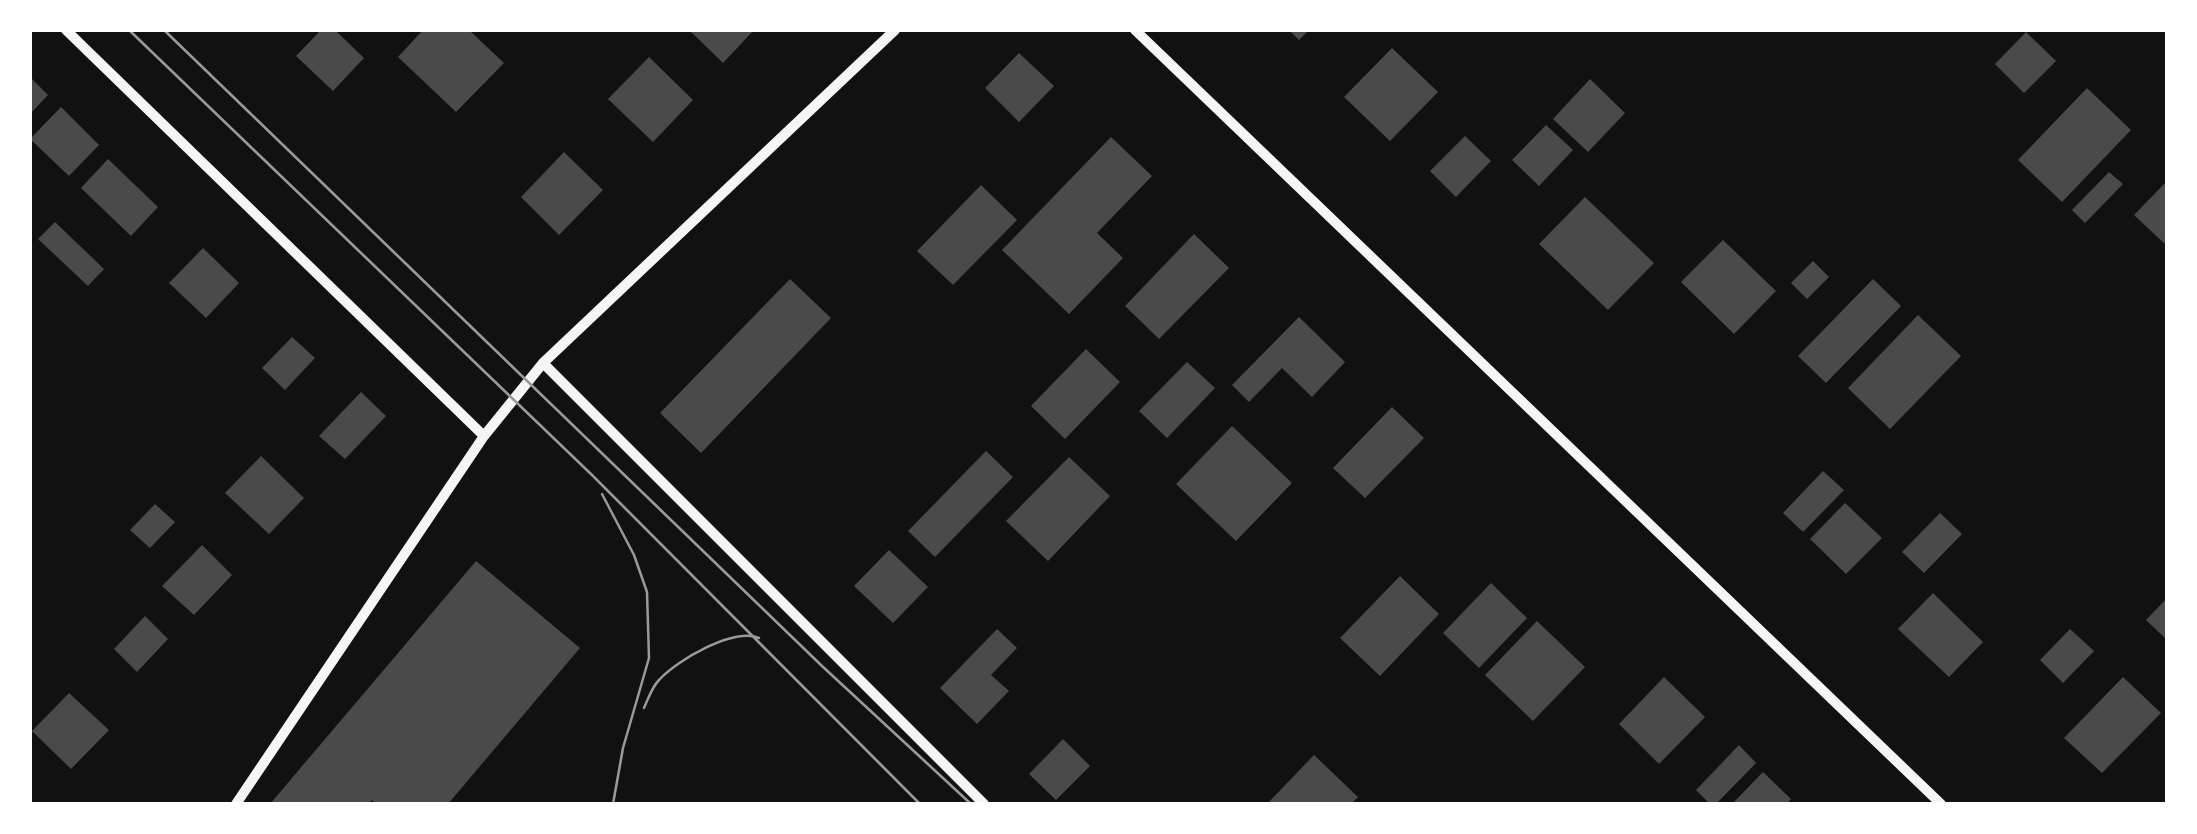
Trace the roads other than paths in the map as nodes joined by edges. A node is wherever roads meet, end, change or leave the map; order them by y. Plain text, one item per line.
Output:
1 (66, 30) edge
2 (894, 30) edge
3 (1135, 30) edge
4 (543, 362) junction
5 (484, 436) junction
6 (236, 804) edge
7 (984, 804) edge
8 (1940, 804) edge

1 - 5 street
2 - 4 street
3 - 8 street
4 - 5 street
4 - 7 street
5 - 6 street

